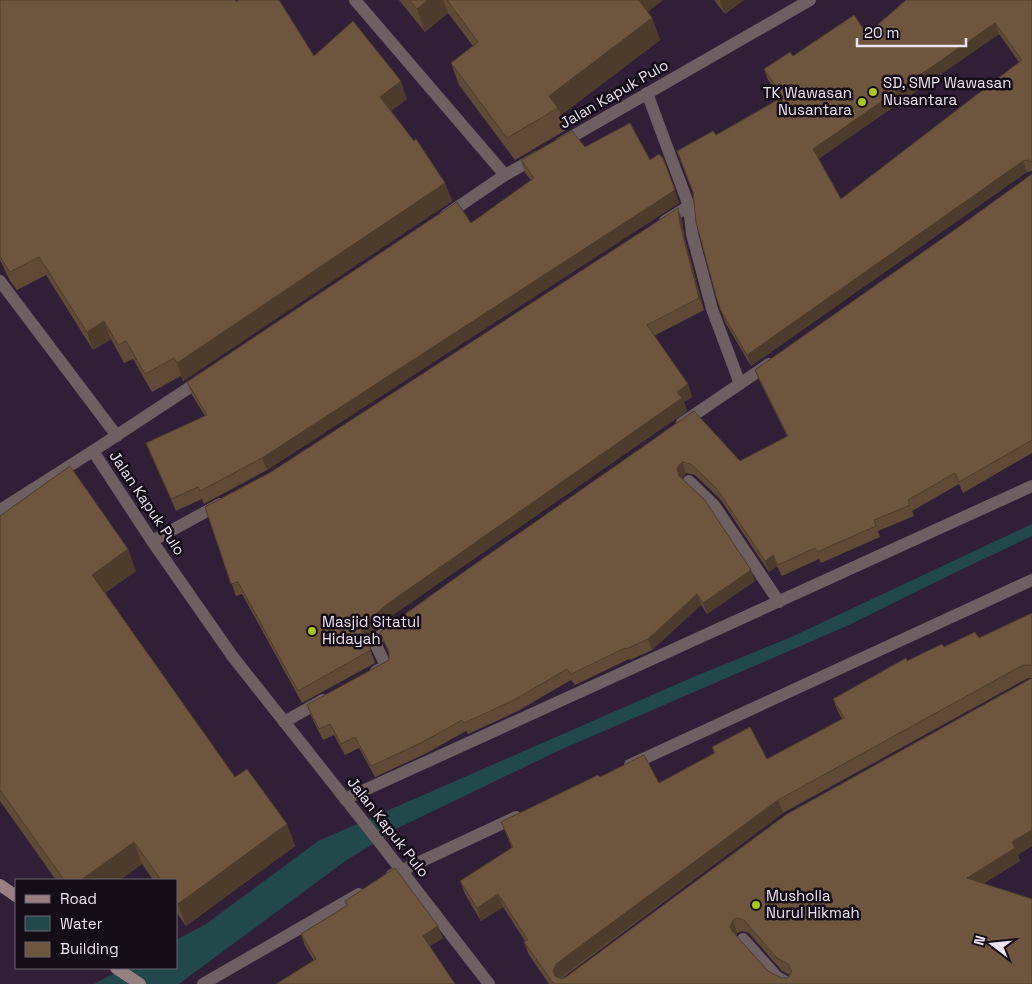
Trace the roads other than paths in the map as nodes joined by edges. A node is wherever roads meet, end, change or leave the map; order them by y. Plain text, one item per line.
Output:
1 (355, 0) edge
2 (810, 0) edge
3 (647, 93) junction
4 (505, 175) junction
5 (689, 206) junction
6 (439, 219) edge
7 (656, 227) edge
8 (0, 281) edge
9 (780, 356) edge
10 (216, 370) edge
11 (740, 384) junction
12 (675, 427) edge
13 (117, 436) junction
14 (93, 451) junction
15 (689, 481) dead end
16 (1032, 486) edge
17 (228, 500) edge
18 (0, 510) edge
19 (152, 541) junction
20 (1032, 580) edge
21 (779, 602) junction
22 (403, 619) edge
23 (369, 675) edge
24 (335, 694) edge
25 (284, 722) junction
26 (616, 771) edge
27 (345, 799) junction
28 (525, 813) edge
29 (401, 870) junction
30 (384, 880) edge
31 (0, 884) edge
32 (367, 890) edge
33 (15, 895) edge
34 (743, 939) edge
35 (118, 969) edge
36 (140, 984) edge
37 (204, 984) edge
38 (489, 984) edge
39 (789, 984) edge

1 - 4 street
2 - 3 street, Jalan Kapuk Pulo
3 - 4 street, Jalan Kapuk Pulo
3 - 5 street
4 - 6 street, Jalan Kapuk Pulo
5 - 7 street
5 - 11 street
8 - 13 street
9 - 11 street
10 - 13 street, Jalan Kapuk Pulo
11 - 12 street
13 - 14 street, Jalan Kapuk Pulo
14 - 18 street
14 - 19 street, Jalan Kapuk Pulo
15 - 21 street
16 - 21 street
17 - 19 street
19 - 25 street, Jalan Kapuk Pulo
20 - 26 street
21 - 27 street
22 - 23 street
24 - 25 street
25 - 27 street, Jalan Kapuk Pulo
27 - 29 street, Jalan Kapuk Pulo
28 - 29 street
29 - 30 street
29 - 38 street, Jalan Kapuk Pulo
31 - 33 main road
32 - 37 street
34 - 39 street
35 - 36 main road

